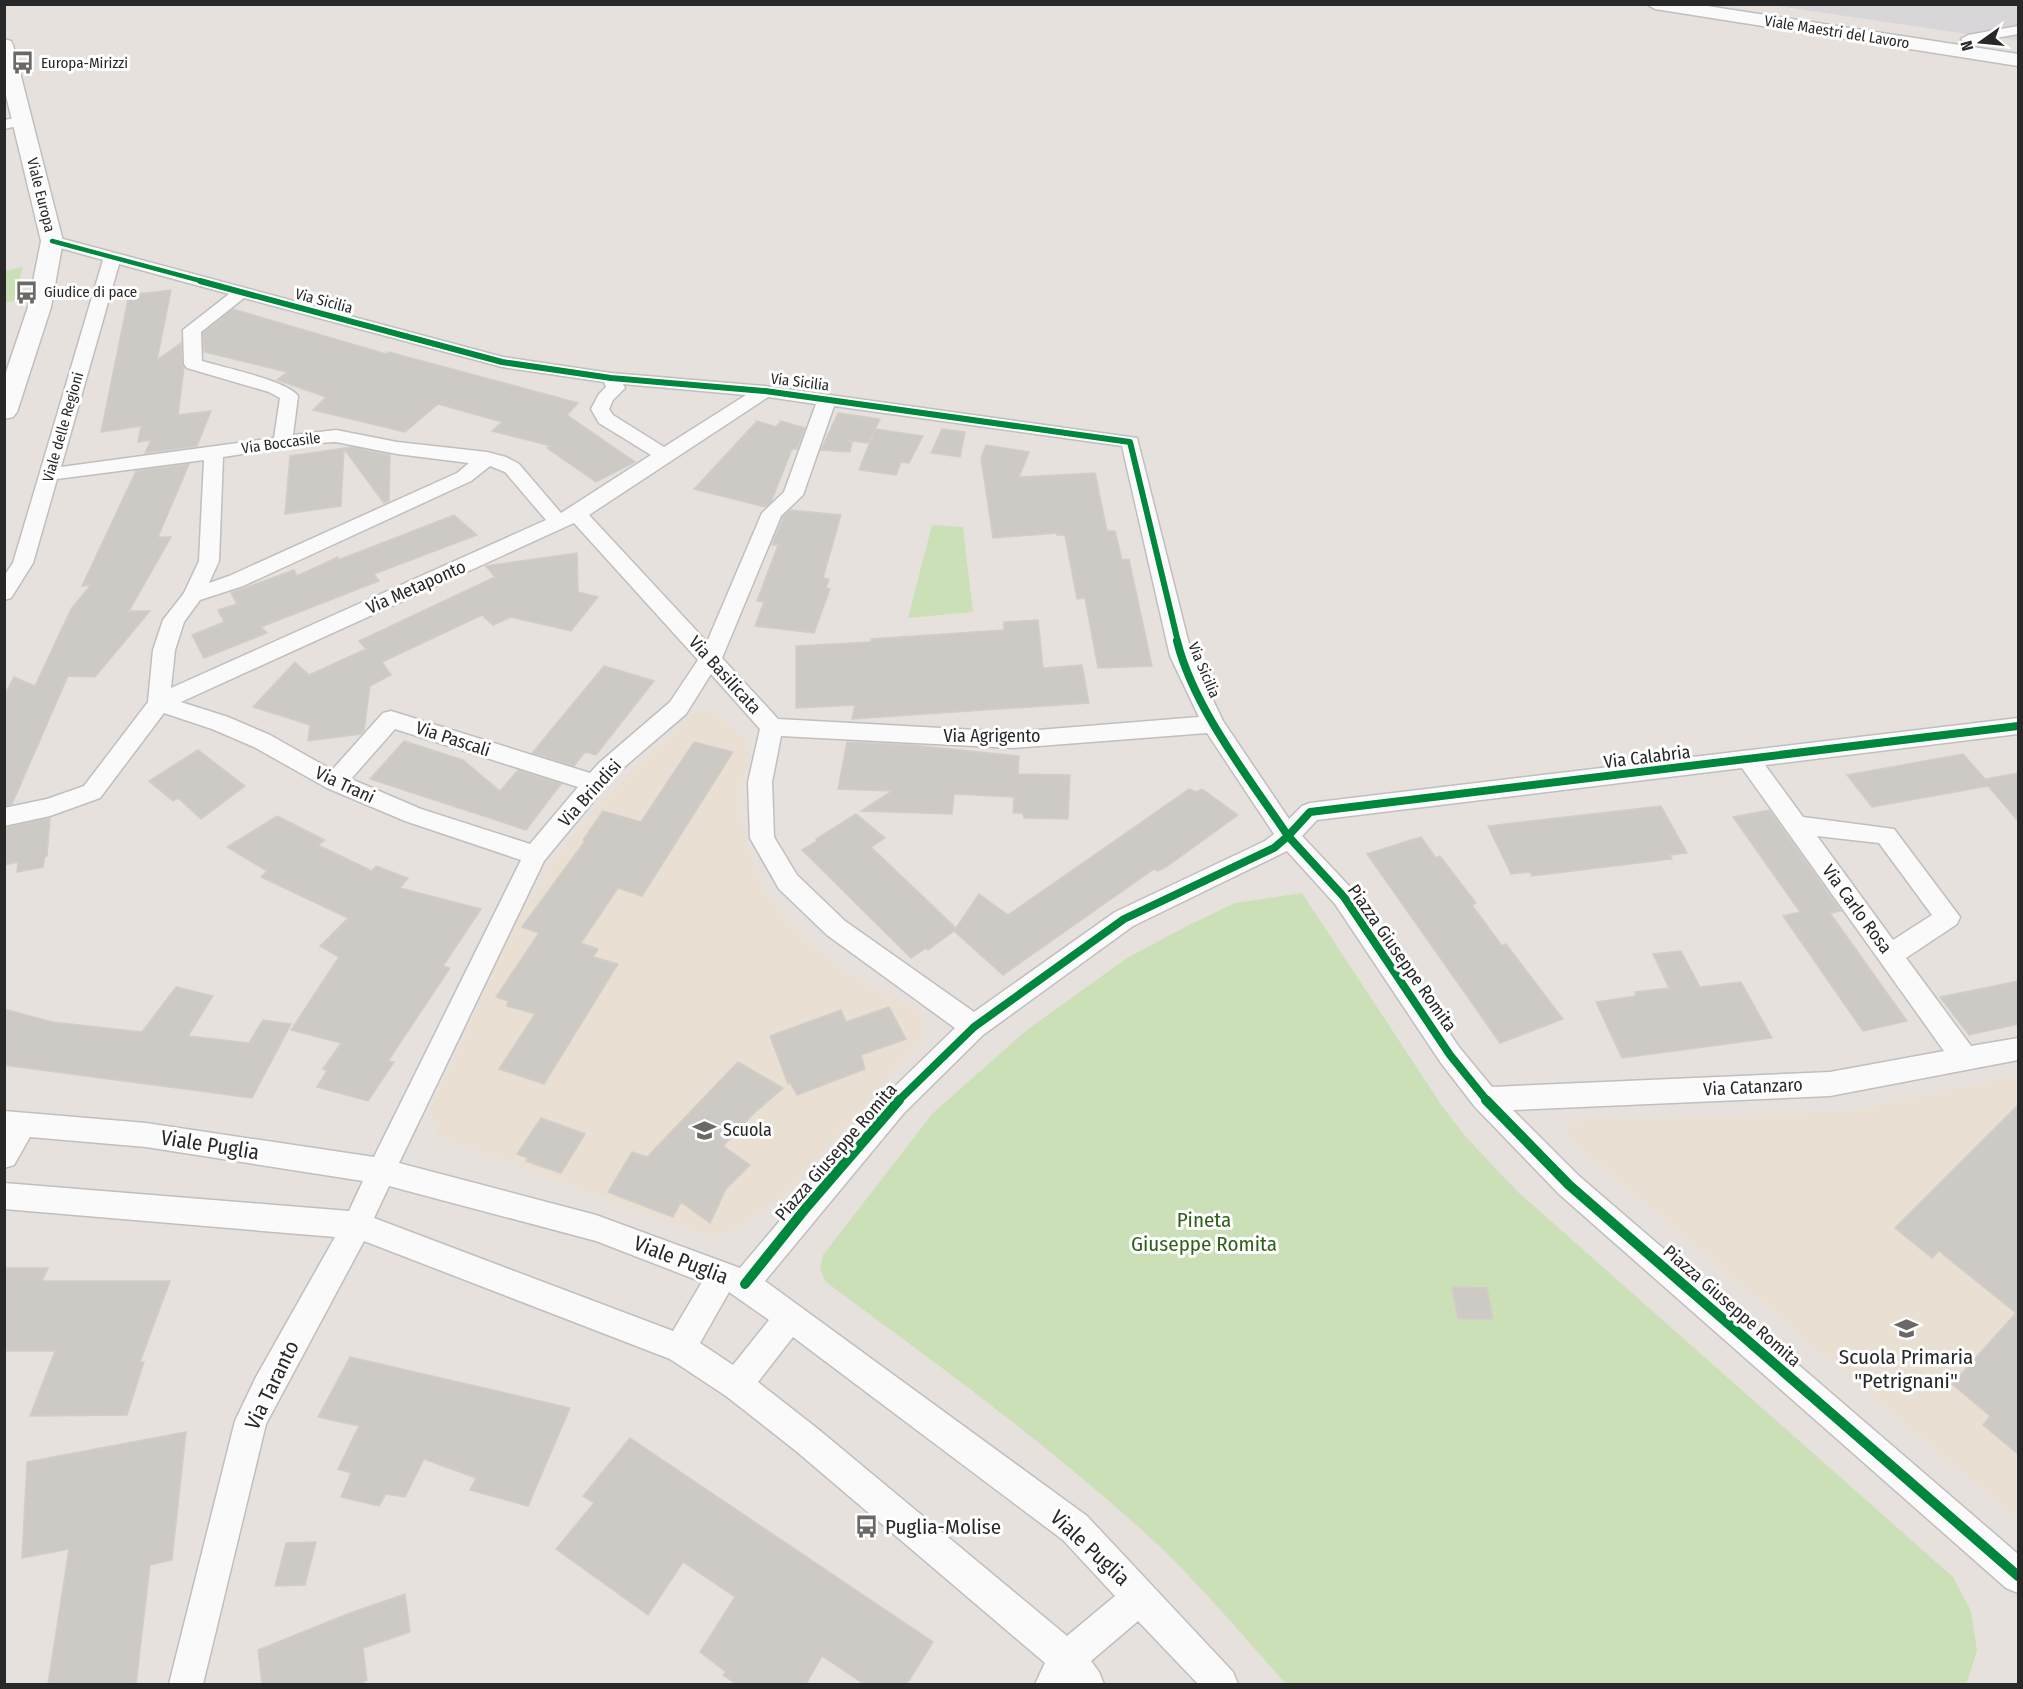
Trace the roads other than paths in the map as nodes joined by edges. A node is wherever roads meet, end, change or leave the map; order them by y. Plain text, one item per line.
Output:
1 (1655, 4) edge
2 (1746, 4) edge
3 (2019, 30) edge
4 (1968, 39) junction
5 (4, 45) edge
6 (2019, 47) edge
7 (2019, 60) edge
8 (13, 123) edge
9 (52, 241) junction
10 (112, 258) junction
11 (240, 293) junction
12 (611, 378) junction
13 (11, 379) edge
14 (765, 391) junction
15 (827, 399) junction
16 (4, 412) edge
17 (283, 441) junction
18 (214, 453) junction
19 (664, 455) junction
20 (488, 458) junction
21 (50, 474) junction
22 (568, 518) junction
23 (4, 592) edge
24 (193, 595) junction
25 (711, 658) junction
26 (159, 703) junction
27 (1213, 724) junction
28 (772, 727) junction
29 (2017, 728) edge
30 (1749, 760) junction
31 (335, 782) junction
32 (596, 784) junction
33 (4, 817) edge
34 (1797, 825) junction
35 (1288, 836) junction
36 (535, 855) junction
37 (1890, 955) junction
38 (974, 1027) junction
39 (2019, 1049) edge
40 (1965, 1059) junction
41 (1485, 1099) junction
42 (13, 1124) edge
43 (4, 1156) edge
44 (381, 1171) junction
45 (4, 1196) edge
46 (357, 1225) junction
47 (733, 1280) junction
48 (790, 1317) junction
49 (680, 1348) junction
50 (737, 1385) junction
51 (2019, 1576) edge
52 (1140, 1597) junction
53 (1069, 1676) edge
54 (186, 1684) edge
55 (1221, 1684) edge

1 - 7 main road, Viale Maestri del Lavoro
2 - 4 main road, Viale Maestri del Lavoro
3 - 4 street
4 - 6 main road, Viale Maestri del Lavoro
5 - 8 main road, Viale Europa
8 - 9 main road, Viale Europa
9 - 10 street, Via Sicilia
9 - 13 main road, Viale Europa
10 - 11 street, Via Sicilia
10 - 21 street, Viale delle Regioni
11 - 12 street, Via Sicilia
11 - 17 street
12 - 14 street, Via Sicilia
12 - 19 street
13 - 16 main road, Viale Europa
14 - 15 street, Via Sicilia
14 - 19 street, Via Metaponto
15 - 25 street, Via Brindisi
15 - 27 street, Via Sicilia
17 - 18 street, Via Boccasile
17 - 20 street, Via Boccasile
18 - 21 street, Via Boccasile
18 - 24 street
19 - 22 street, Via Metaponto
20 - 22 street, Via Boccasile
20 - 24 street
21 - 23 street, Viale delle Regioni
22 - 25 street, Via Basilicata
22 - 26 street, Via Metaponto
24 - 26 street
25 - 28 street, Via Basilicata
25 - 32 street, Via Brindisi
26 - 31 street, Via Trani
26 - 33 street
27 - 28 street, Via Agrigento
27 - 35 street, Via Sicilia
28 - 38 street, Via Basilicata
29 - 30 street, Via Calabria
30 - 34 street, Via Carlo Rosa
30 - 35 street, Via Calabria
31 - 32 street, Via Pascali
31 - 36 street, Via Trani
32 - 36 street, Via Brindisi
34 - 37 street, Via Carlo Rosa
34 - 37 street
35 - 38 street, Piazza Giuseppe Romita
35 - 41 street, Piazza Giuseppe Romita
36 - 44 street, Via Brindisi
37 - 40 street, Via Carlo Rosa
38 - 47 street, Piazza Giuseppe Romita
39 - 40 street, Via Catanzaro
40 - 41 street, Via Catanzaro
41 - 51 street, Piazza Giuseppe Romita
42 - 43 street
42 - 44 street, Viale Puglia
44 - 46 street, Via Taranto
44 - 47 street, Viale Puglia
45 - 46 street
46 - 49 street
46 - 54 street, Via Taranto
47 - 48 street, Viale Puglia
47 - 49 street, Piazza Giuseppe Romita
48 - 50 street
48 - 52 street, Viale Puglia
49 - 50 street
50 - 53 street
52 - 53 street
52 - 55 street, Viale Puglia

